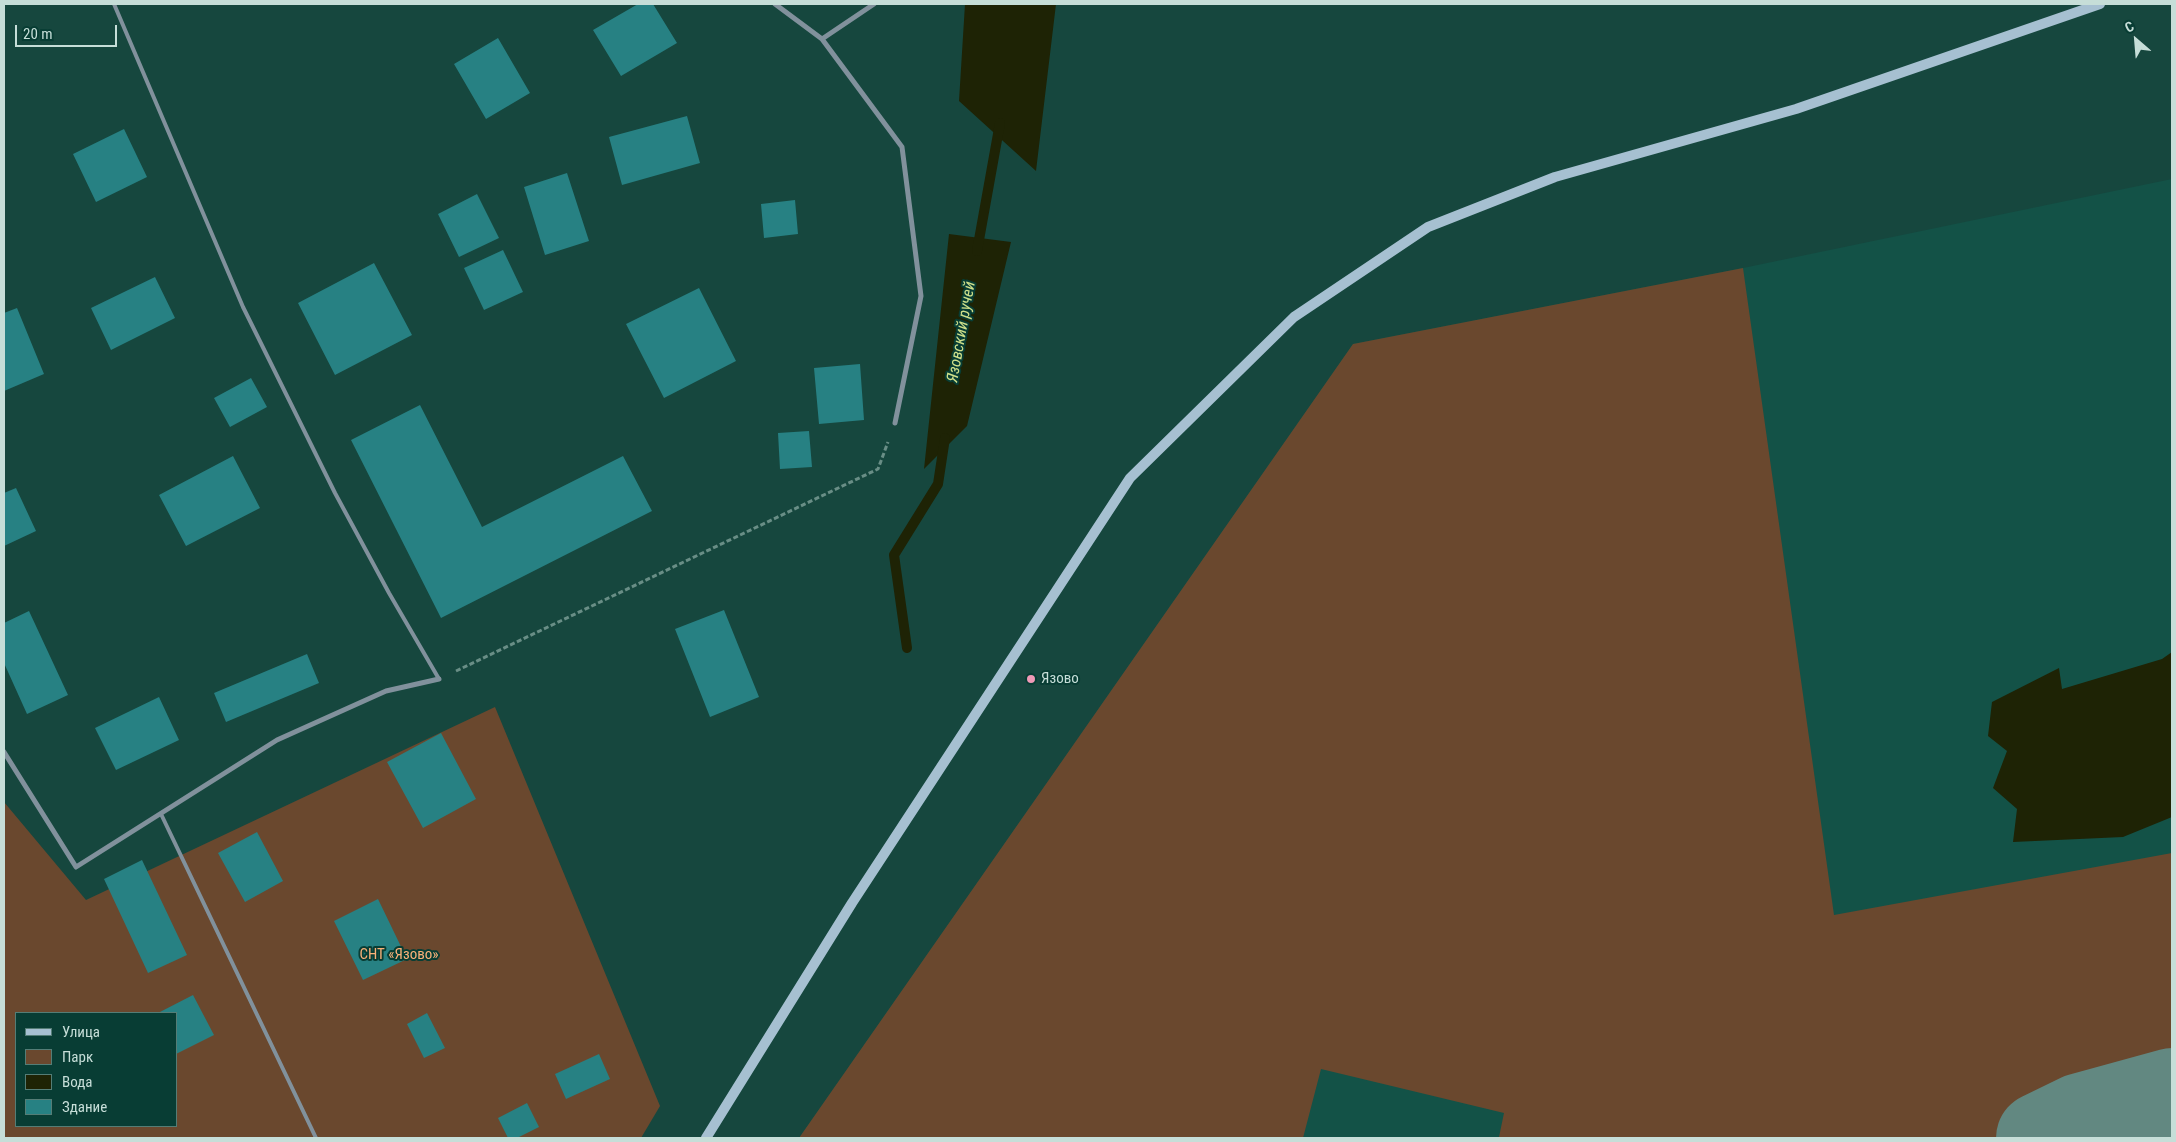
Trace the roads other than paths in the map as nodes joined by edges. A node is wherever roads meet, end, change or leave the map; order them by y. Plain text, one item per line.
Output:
1 (114, 4) edge
2 (775, 4) edge
3 (874, 4) edge
4 (2098, 4) edge
5 (822, 39) junction
6 (895, 422) road end
7 (439, 679) joint
8 (4, 752) edge
9 (160, 814) junction
10 (316, 1138) edge
11 (706, 1138) edge

1 - 7 lane
2 - 5 street
3 - 5 street
4 - 11 main road
5 - 6 street
7 - 9 street
8 - 9 street
9 - 10 lane

